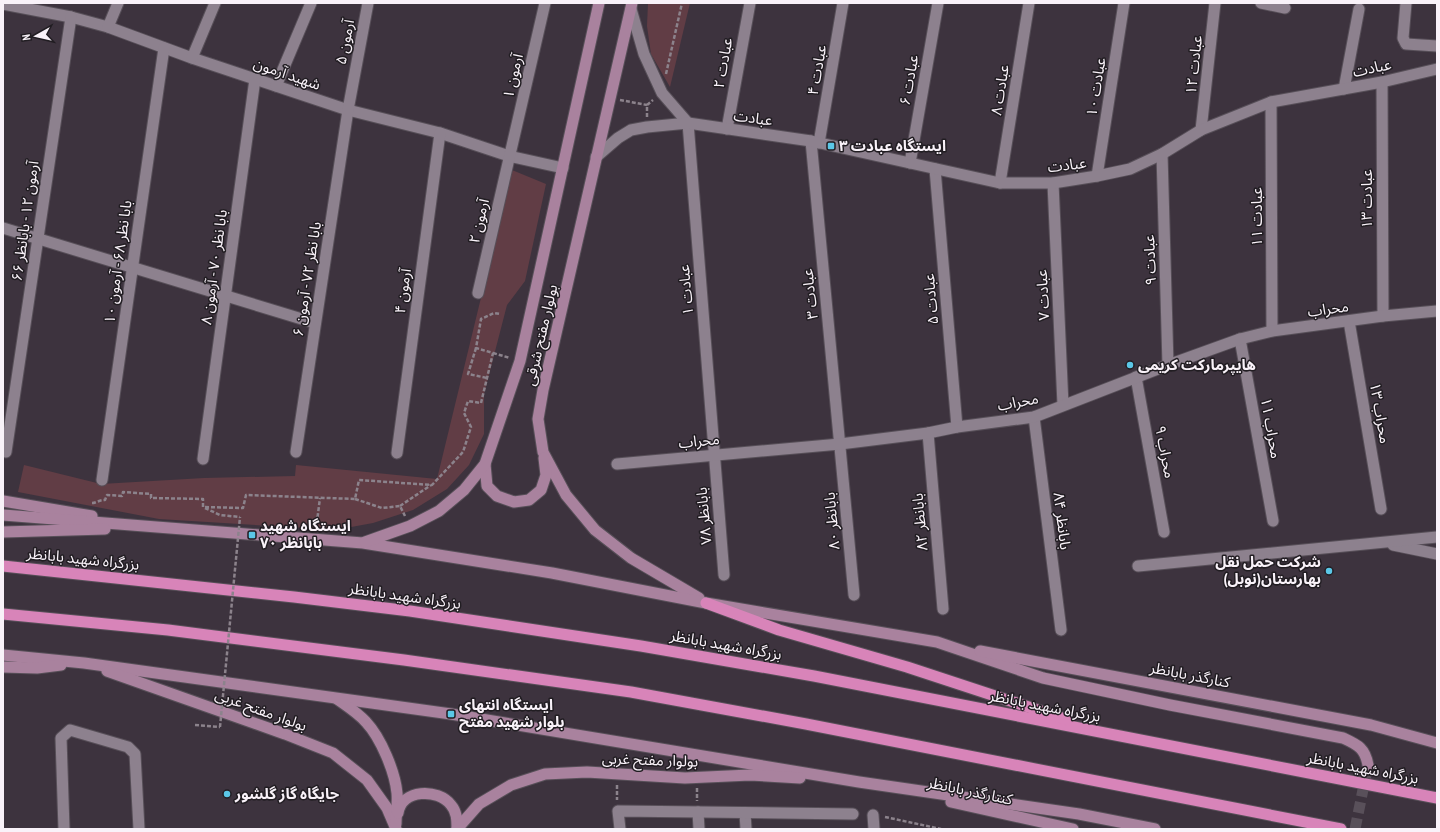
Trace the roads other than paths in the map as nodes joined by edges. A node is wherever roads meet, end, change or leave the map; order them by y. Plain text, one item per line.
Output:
1 (118, 3) edge
2 (215, 3) edge
3 (311, 3) edge
4 (368, 3) edge
5 (545, 3) edge
6 (598, 3) edge
7 (750, 3) edge
8 (843, 3) edge
9 (938, 3) edge
10 (1029, 3) edge
11 (1124, 3) edge
12 (1215, 3) edge
13 (1260, 3) edge
14 (1406, 3) edge
15 (3, 4) edge
16 (632, 6) edge
17 (1285, 8) dead end
18 (1359, 9) dead end
19 (71, 17) junction
20 (108, 27) junction
21 (1437, 46) edge
22 (164, 48) junction
23 (192, 58) junction
24 (1437, 69) edge
25 (255, 79) junction
26 (1382, 82) junction
27 (276, 86) junction
28 (1344, 89) junction
29 (1271, 102) junction
30 (348, 110) junction
31 (688, 123) junction
32 (727, 129) junction
33 (1201, 130) junction
34 (440, 133) junction
35 (815, 142) junction
36 (1162, 154) junction
37 (509, 156) junction
38 (596, 157) junction
39 (910, 163) junction
40 (563, 168) junction
41 (935, 169) junction
42 (1097, 176) junction
43 (1000, 183) junction
44 (1053, 183) junction
45 (3, 228) edge
46 (38, 238) junction
47 (133, 267) junction
48 (478, 293) dead end
49 (225, 296) junction
50 (1437, 311) edge
51 (1383, 316) junction
52 (1349, 321) junction
53 (315, 323) junction
54 (1272, 331) junction
55 (1240, 339) junction
56 (1168, 365) junction
57 (1136, 377) junction
58 (1063, 405) junction
59 (1034, 417) junction
60 (957, 427) junction
61 (928, 433) junction
62 (840, 444) junction
63 (6, 452) dead end
64 (296, 452) dead end
65 (543, 452) junction
66 (397, 453) dead end
67 (714, 454) junction
68 (203, 459) dead end
69 (485, 464) junction
70 (617, 464) dead end
71 (102, 480) dead end
72 (3, 501) edge
73 (1381, 509) dead end
74 (3, 516) edge
75 (1273, 521) dead end
76 (167, 528) junction
77 (3, 532) edge
78 (1164, 532) dead end
79 (1437, 537) edge
80 (1380, 542) junction
81 (363, 543) junction
82 (1437, 554) edge
83 (3, 566) edge
84 (1138, 566) dead end
85 (724, 575) dead end
86 (854, 595) dead end
87 (706, 603) junction
88 (943, 609) dead end
89 (3, 614) edge
90 (1060, 630) dead end
91 (937, 642) junction
92 (3, 655) edge
93 (84, 663) junction
94 (3, 667) edge
95 (37, 668) junction
96 (3, 671) edge
97 (336, 698) junction
98 (1116, 736) junction
99 (1437, 743) edge
100 (1368, 765) tunnel mouth
101 (859, 782) junction
102 (1437, 798) edge
103 (698, 812) junction
104 (745, 813) junction
105 (854, 814) dead end
106 (873, 814) road end
107 (64, 829) edge
108 (139, 829) edge
109 (396, 829) edge
110 (457, 829) edge
111 (620, 829) edge
112 (699, 829) edge
113 (746, 829) edge
114 (874, 829) edge
115 (1073, 829) edge
116 (1154, 829) edge
117 (1341, 829) edge

1 - 20 street
2 - 23 street
3 - 27 street
4 - 30 street, آرمون ۵
5 - 37 street, آرمون ۱
6 - 40 main road, بولوار مفتح شرقی
7 - 32 street, عبادت ۲
8 - 35 street, عبادت ۴
9 - 39 street, عبادت ۶
10 - 43 street, عبادت ۸
11 - 42 street, عبادت ۱۰
12 - 33 street, عبادت ۱۲
13 - 17 street
14 - 21 street
15 - 19 street, شهید آرمون
16 - 31 street
16 - 38 main road, بولوار مفتح شرقی
18 - 28 street
19 - 20 street, شهید آرمون
19 - 46 street, آرمون ۱۲ - بابانظر ۶۶
20 - 22 street, شهید آرمون
22 - 23 street, شهید آرمون
22 - 47 street, بابا نظر ۶۸ - آرمون ۱۰
23 - 25 street, شهید آرمون
24 - 26 street, عبادت
25 - 27 street, شهید آرمون
25 - 49 street, بابا نظر ۷۰ - آرمون ۸
26 - 28 street, عبادت
26 - 51 street, عبادت ۱۳
27 - 30 street, شهید آرمون
28 - 29 street, عبادت
29 - 33 street, عبادت
29 - 54 street, عبادت ۱۱
30 - 34 street, شهید آرمون
30 - 53 street, بابا نظر ۷۲ - آرمون ۶
31 - 32 street, عبادت
31 - 38 street, عبادت
31 - 67 street, عبادت ۱
32 - 35 street, عبادت
33 - 36 street, عبادت
34 - 37 street, شهید آرمون
34 - 66 street, آرمون ۴
35 - 39 street, عبادت
35 - 62 street, عبادت ۳
36 - 42 street, عبادت
36 - 56 street, عبادت ۹
37 - 40 street, شهید آرمون
37 - 48 street, آرمون ۲
38 - 65 main road, بولوار مفتح شرقی
39 - 41 street, عبادت
40 - 69 main road, بولوار مفتح شرقی
41 - 43 street, عبادت
41 - 60 street, عبادت ۵
42 - 44 street, عبادت
43 - 44 street, عبادت
44 - 58 street, عبادت ۷
45 - 46 street
46 - 47 street
46 - 63 street, آرمون ۱۲ - بابانظر ۶۶
47 - 49 street
47 - 71 street, بابا نظر ۶۸ - آرمون ۱۰
49 - 53 street
49 - 68 street, بابا نظر ۷۰ - آرمون ۸
50 - 51 street, محراب
51 - 52 street, محراب
52 - 54 street, محراب
52 - 73 street, محراب ۱۳
53 - 64 street, بابا نظر ۷۲ - آرمون ۶
54 - 55 street, محراب
55 - 56 street, محراب
55 - 75 street, محراب ۱۱
56 - 57 street, محراب
57 - 58 street, محراب
57 - 78 street, محراب ۹
58 - 59 street, محراب
59 - 60 street, محراب
59 - 90 street, بابانظر ۸۴
60 - 61 street, محراب
61 - 62 street, محراب
61 - 88 street, بابانظر ۸۲
62 - 67 street, محراب
62 - 86 street, بابانظر ۸۰
65 - 69 main road
65 - 87 main road, بولوار مفتح شرقی
67 - 70 street, محراب
67 - 85 street, بابانظر ۷۸
69 - 81 main road, بولوار مفتح شرقی
72 - 76 main road
74 - 76 main road
76 - 77 main road
76 - 81 main road
79 - 80 street
80 - 82 street
80 - 84 street
81 - 87 main road
83 - 98 highway, بزرگراه شهید بابانظر
87 - 91 main road
87 - 98 highway
89 - 117 highway
91 - 99 main road, کنارگذر بابانظر
91 - 100 main road
92 - 93 main road
93 - 95 main road
93 - 97 main road
93 - 109 main road, بولوار مفتح غربی
94 - 95 main road
95 - 96 street
97 - 101 main road
97 - 109 main road
98 - 102 highway, بزرگراه شهید بابانظر
101 - 110 main road, بولوار مفتح غربی
101 - 115 main road, کنتارگذر بابانظر
101 - 116 main road
103 - 104 street
103 - 111 street
103 - 112 street
104 - 105 street
104 - 113 street
106 - 114 street
107 - 108 street
109 - 110 main road

